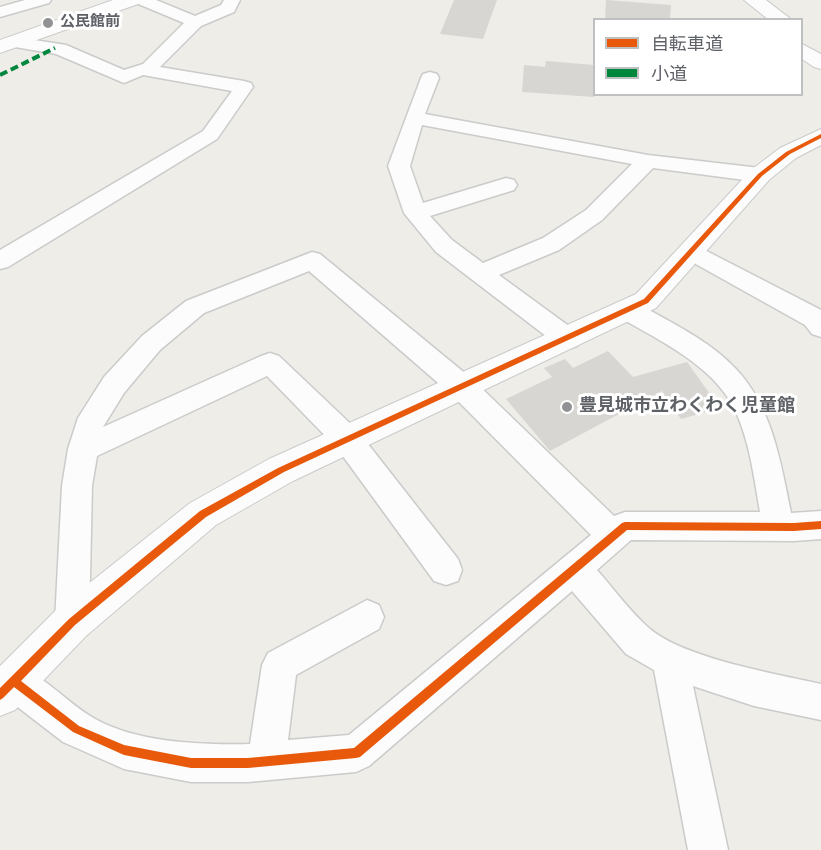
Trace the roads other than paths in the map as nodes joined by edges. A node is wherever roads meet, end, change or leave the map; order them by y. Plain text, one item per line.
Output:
1 (43, 0) edge
2 (142, 0) edge
3 (232, 0) edge
4 (123, 1) edge
5 (745, 3) edge
6 (0, 12) edge
7 (755, 18) edge
8 (779, 18) edge
9 (195, 21) junction
10 (803, 33) edge
11 (7, 44) edge
12 (821, 44) edge
13 (803, 51) edge
14 (821, 63) edge
15 (147, 70) junction
16 (430, 78) dead end
17 (414, 118) junction
18 (821, 136) edge
19 (648, 161) junction
20 (760, 175) junction
21 (506, 185) dead end
22 (415, 213) junction
23 (693, 252) junction
24 (0, 261) edge
25 (481, 273) junction
26 (628, 310) junction
27 (821, 327) edge
28 (568, 339) junction
29 (462, 387) junction
30 (347, 440) junction
31 (84, 449) junction
32 (821, 525) edge
33 (778, 528) junction
34 (613, 537) junction
35 (574, 568) junction
36 (446, 570) dead end
37 (367, 617) dead end
38 (72, 622) junction
39 (670, 659) junction
40 (8, 689) edge
41 (821, 702) edge
42 (266, 761) junction
43 (708, 850) edge

1 - 6 street
2 - 9 street
3 - 9 street
4 - 11 street
5 - 7 street
5 - 8 street
9 - 15 street
10 - 12 street
11 - 15 street
13 - 14 street
15 - 24 street
16 - 17 street
17 - 19 street
17 - 22 street
18 - 20 street
19 - 20 street
19 - 25 street
20 - 23 street
21 - 22 street
22 - 25 street
23 - 26 street
23 - 27 street
25 - 28 street
26 - 28 street
26 - 33 street
28 - 29 street
29 - 30 street
29 - 31 street
29 - 34 street
30 - 31 street
30 - 36 street
30 - 38 street
31 - 38 street
32 - 33 street
33 - 34 street
34 - 35 street
35 - 39 street
35 - 42 street
37 - 42 street
38 - 40 street
39 - 41 street
39 - 43 street
40 - 42 street

